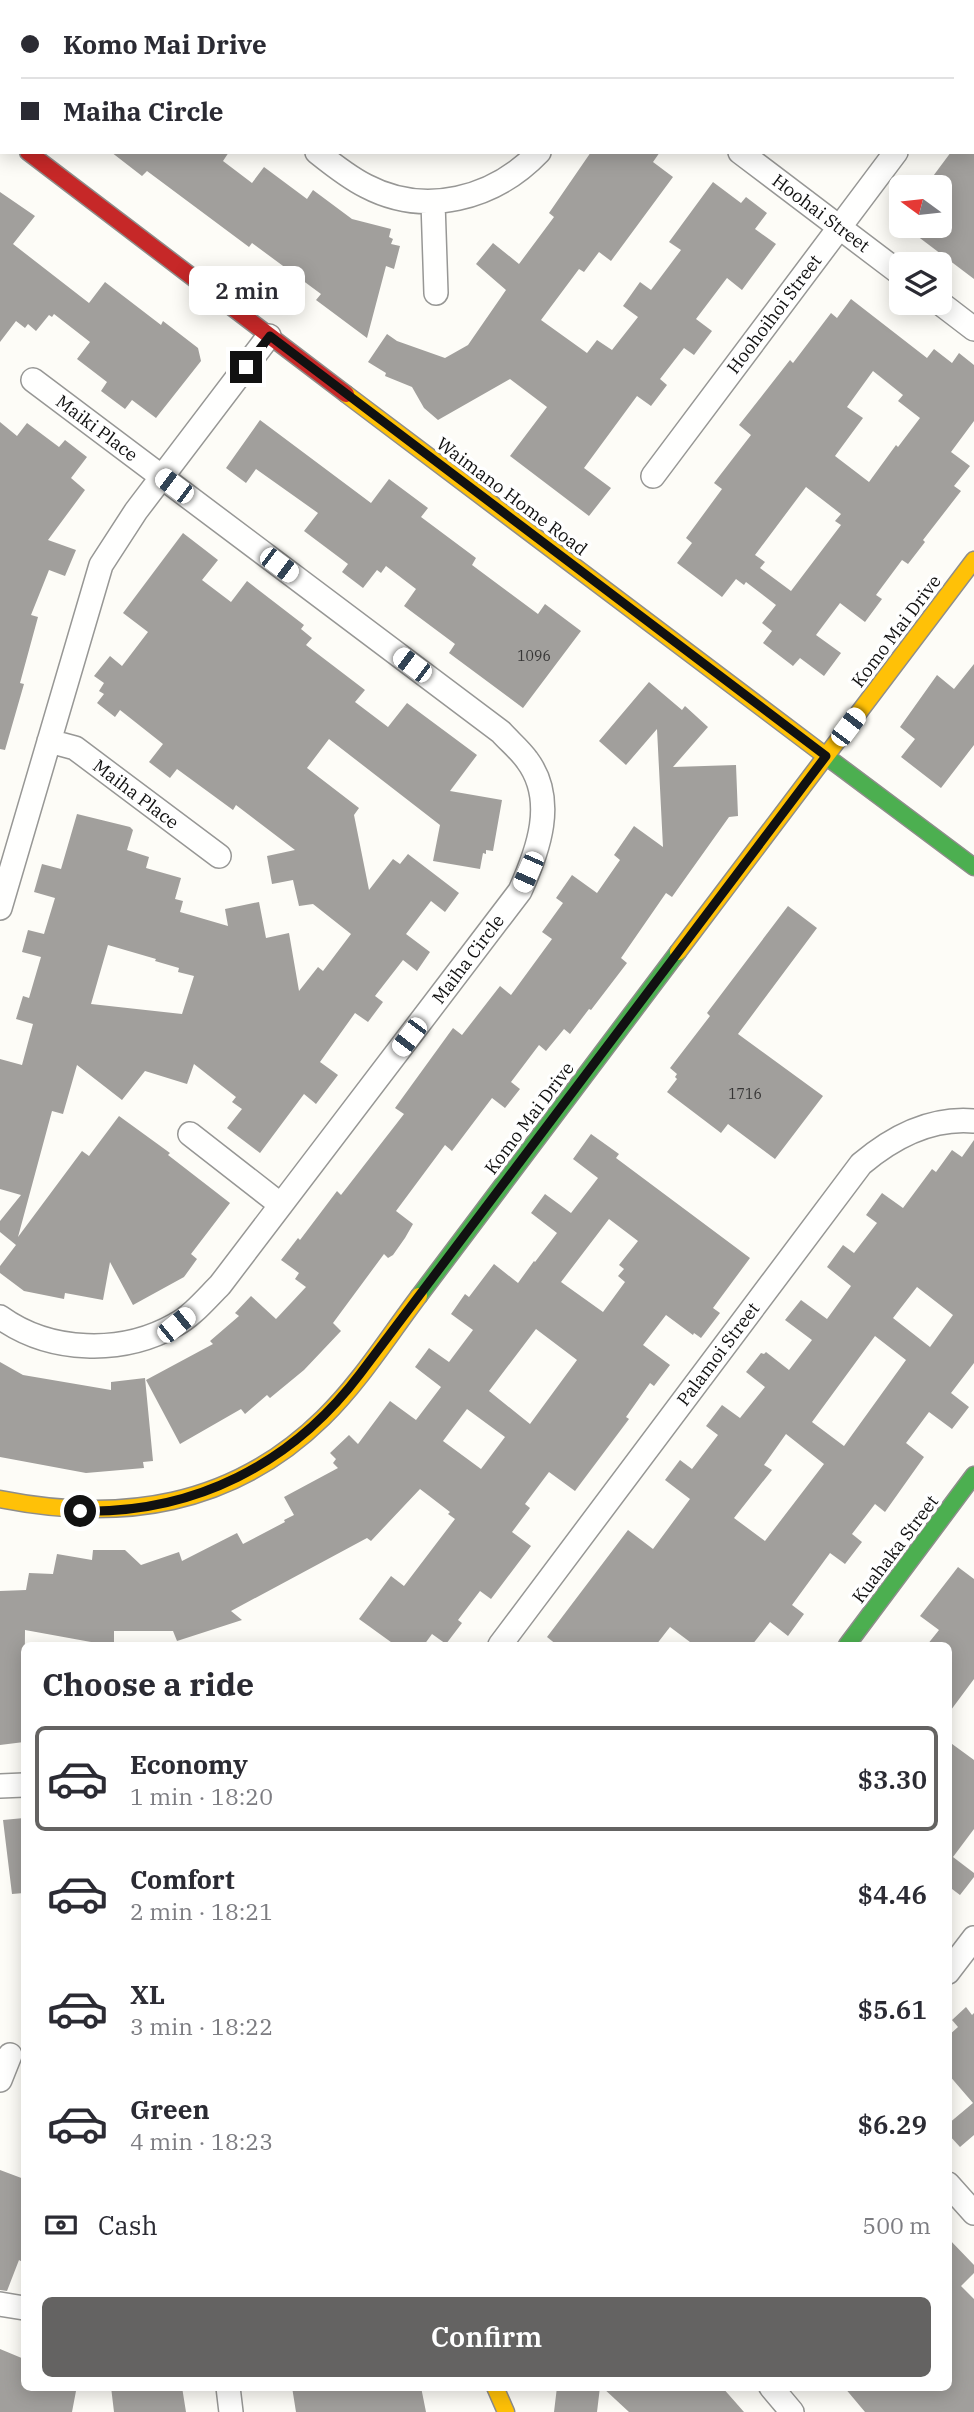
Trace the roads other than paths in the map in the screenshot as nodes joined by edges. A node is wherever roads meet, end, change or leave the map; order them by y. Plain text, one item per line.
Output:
1 (31, 154) edge
2 (320, 154) edge
3 (537, 154) edge
4 (743, 154) edge
5 (895, 154) edge
6 (433, 202) junction
7 (839, 227) junction
8 (889, 265) edge
9 (436, 293) dead end
10 (952, 312) edge
11 (974, 329) edge
12 (270, 336) junction
13 (33, 380) dead end
14 (653, 476) dead end
15 (162, 477) junction
16 (974, 560) edge
17 (49, 741) junction
18 (826, 756) junction
19 (219, 856) dead end
20 (974, 867) edge
21 (0, 908) edge
22 (974, 1121) edge
23 (190, 1134) dead end
24 (281, 1205) junction
25 (0, 1317) edge
26 (974, 1475) edge
27 (0, 1499) edge
28 (502, 1642) edge
29 (848, 1642) edge
30 (21, 1785) edge
31 (0, 1786) edge
32 (974, 1938) edge
33 (952, 1967) edge
34 (10, 2055) dead end
35 (0, 2080) edge
36 (952, 2188) edge
37 (974, 2213) edge
38 (0, 2304) edge
39 (21, 2308) edge
40 (228, 2391) edge
41 (497, 2391) edge
42 (774, 2391) edge
43 (230, 2412) edge
44 (506, 2412) edge
45 (792, 2412) edge

1 - 12 street, Waimano Home Road
2 - 6 street
3 - 6 street
4 - 7 street, Hoohai Street
5 - 7 street, Hoohoihoi Street
6 - 9 street
7 - 8 street, Hoohai Street
7 - 14 street, Hoohoihoi Street
10 - 11 street
12 - 15 street
12 - 18 street, Waimano Home Road
13 - 15 street, Maiki Place
15 - 17 street
15 - 24 street, Maiha Circle
16 - 18 street, Komo Mai Drive
17 - 19 street, Maiha Place
17 - 21 street
18 - 20 street, Waimano Home Road
18 - 27 street, Komo Mai Drive
22 - 28 street, Palamoi Street
23 - 24 street
24 - 25 street, Maiha Circle
26 - 29 street, Kuahaka Street
30 - 31 street
32 - 33 street
34 - 35 street
36 - 37 street
38 - 39 street
40 - 43 street
41 - 44 street
42 - 45 street

